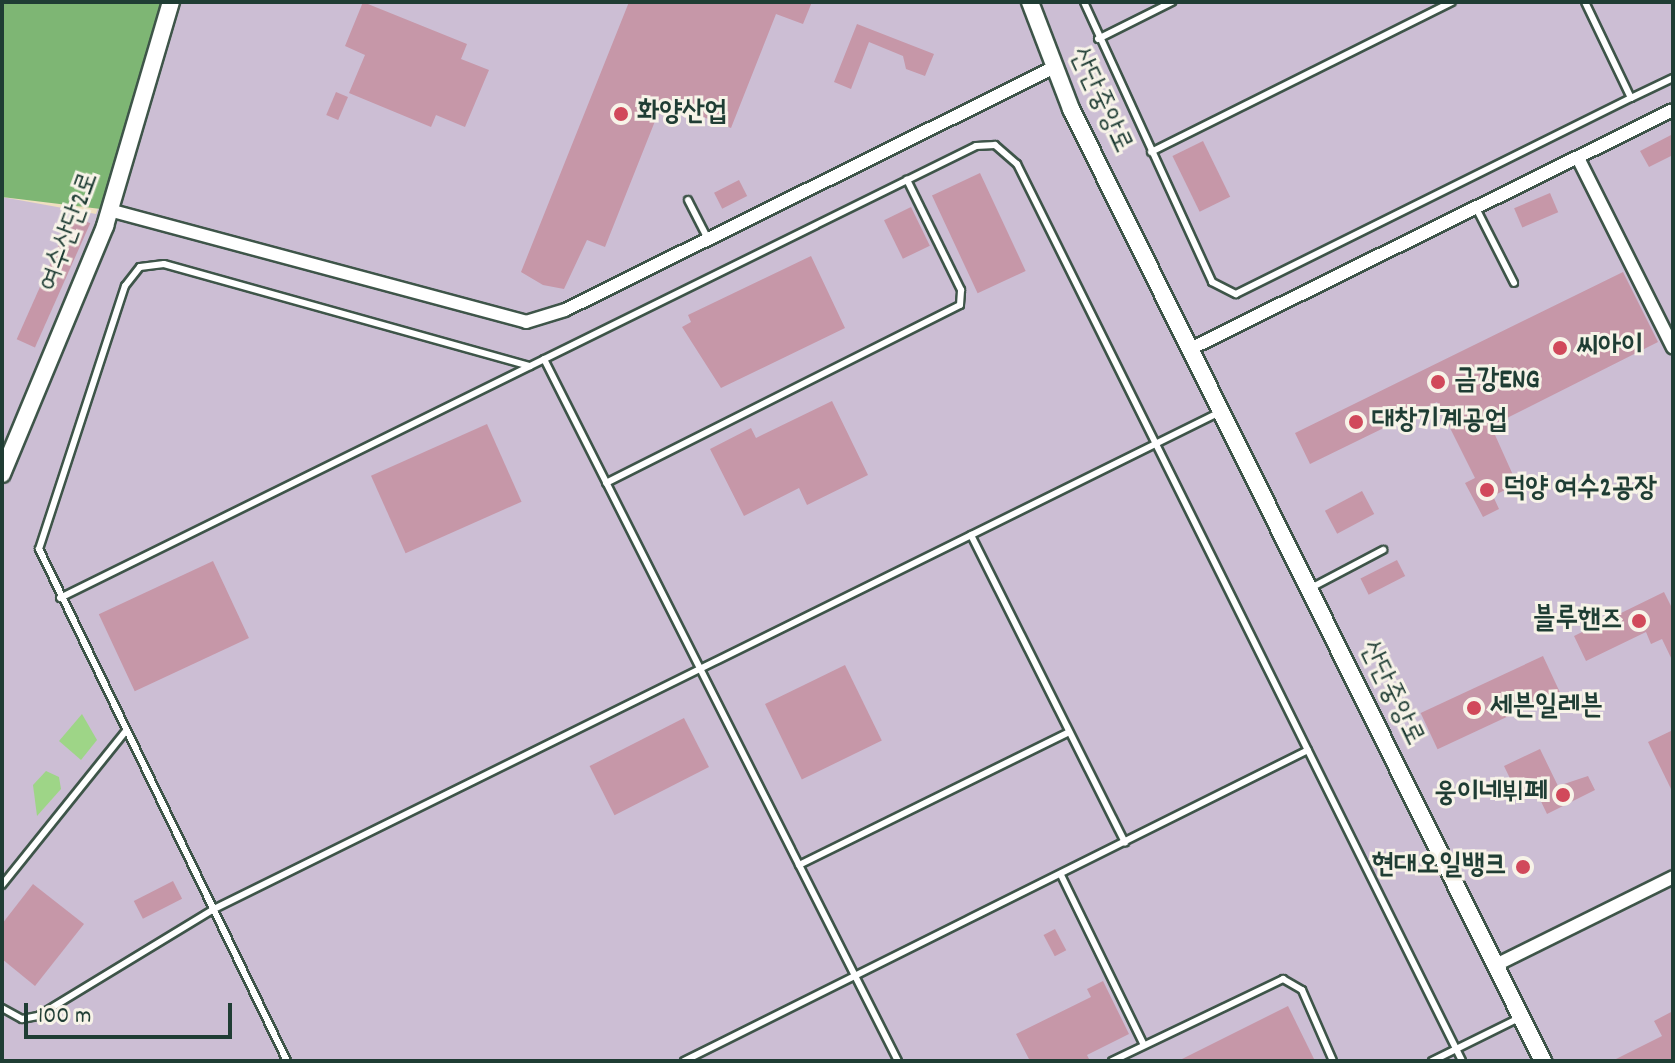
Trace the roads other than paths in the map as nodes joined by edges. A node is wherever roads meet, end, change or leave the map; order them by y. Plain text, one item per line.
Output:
1 (171, 2) edge
2 (1030, 2) edge
3 (1084, 2) edge
4 (1172, 2) edge
5 (1452, 2) edge
6 (1585, 2) edge
7 (1098, 39) junction
8 (1053, 68) junction
9 (1673, 78) edge
10 (1631, 98) junction
11 (1673, 110) edge
12 (1151, 152) junction
13 (1578, 158) junction
14 (907, 180) junction
15 (688, 200) dead end
16 (1476, 208) junction
17 (109, 210) junction
18 (708, 239) junction
19 (1514, 283) dead end
20 (1673, 348) edge
21 (1190, 349) junction
22 (544, 359) junction
23 (530, 366) junction
24 (1222, 412) junction
25 (1156, 444) junction
26 (2, 474) edge
27 (606, 483) junction
28 (971, 535) junction
29 (1383, 550) dead end
30 (1309, 589) junction
31 (60, 598) junction
32 (700, 669) junction
33 (125, 732) junction
34 (1069, 732) junction
35 (1308, 750) junction
36 (1125, 843) junction
37 (799, 865) junction
38 (1061, 875) junction
39 (1673, 877) edge
40 (2, 885) edge
41 (212, 910) junction
42 (1496, 965) junction
43 (856, 978) junction
44 (2, 1008) edge
45 (1521, 1017) junction
46 (1144, 1045) junction
47 (1456, 1049) junction
48 (287, 1061) edge
49 (684, 1061) edge
50 (898, 1061) edge
51 (1112, 1061) edge
52 (1333, 1061) edge
53 (1432, 1061) edge
54 (1462, 1061) edge
55 (1543, 1061) edge

1 - 17 street, 여수산단2로
2 - 8 street, 산단중앙로
3 - 7 lane
4 - 7 lane
5 - 12 lane
6 - 10 lane
7 - 12 lane
8 - 18 street
8 - 21 street, 산단중앙로
9 - 10 lane
10 - 12 lane
11 - 13 street
13 - 16 street
13 - 20 street
14 - 22 lane
14 - 25 lane
14 - 27 lane
15 - 18 lane
16 - 19 lane
16 - 21 street
17 - 18 street
17 - 26 street, 여수산단2로
21 - 24 street, 산단중앙로
22 - 23 lane
22 - 27 lane
23 - 31 lane
23 - 31 lane
24 - 25 lane
24 - 30 street, 산단중앙로
25 - 28 lane
25 - 35 lane
27 - 32 lane
28 - 32 lane
28 - 34 lane
29 - 30 lane
30 - 42 street, 산단중앙로
31 - 33 lane
32 - 37 lane
32 - 41 lane
33 - 40 lane
33 - 41 lane
34 - 36 lane
34 - 37 lane
35 - 36 lane
35 - 47 lane
36 - 38 lane
37 - 43 lane
38 - 43 lane
38 - 46 lane
39 - 42 street
41 - 44 lane
41 - 48 lane
42 - 45 street, 산단중앙로
43 - 49 lane
43 - 50 lane
45 - 47 lane
45 - 55 street, 산단중앙로
46 - 51 lane
46 - 52 lane
47 - 53 lane
47 - 54 lane

